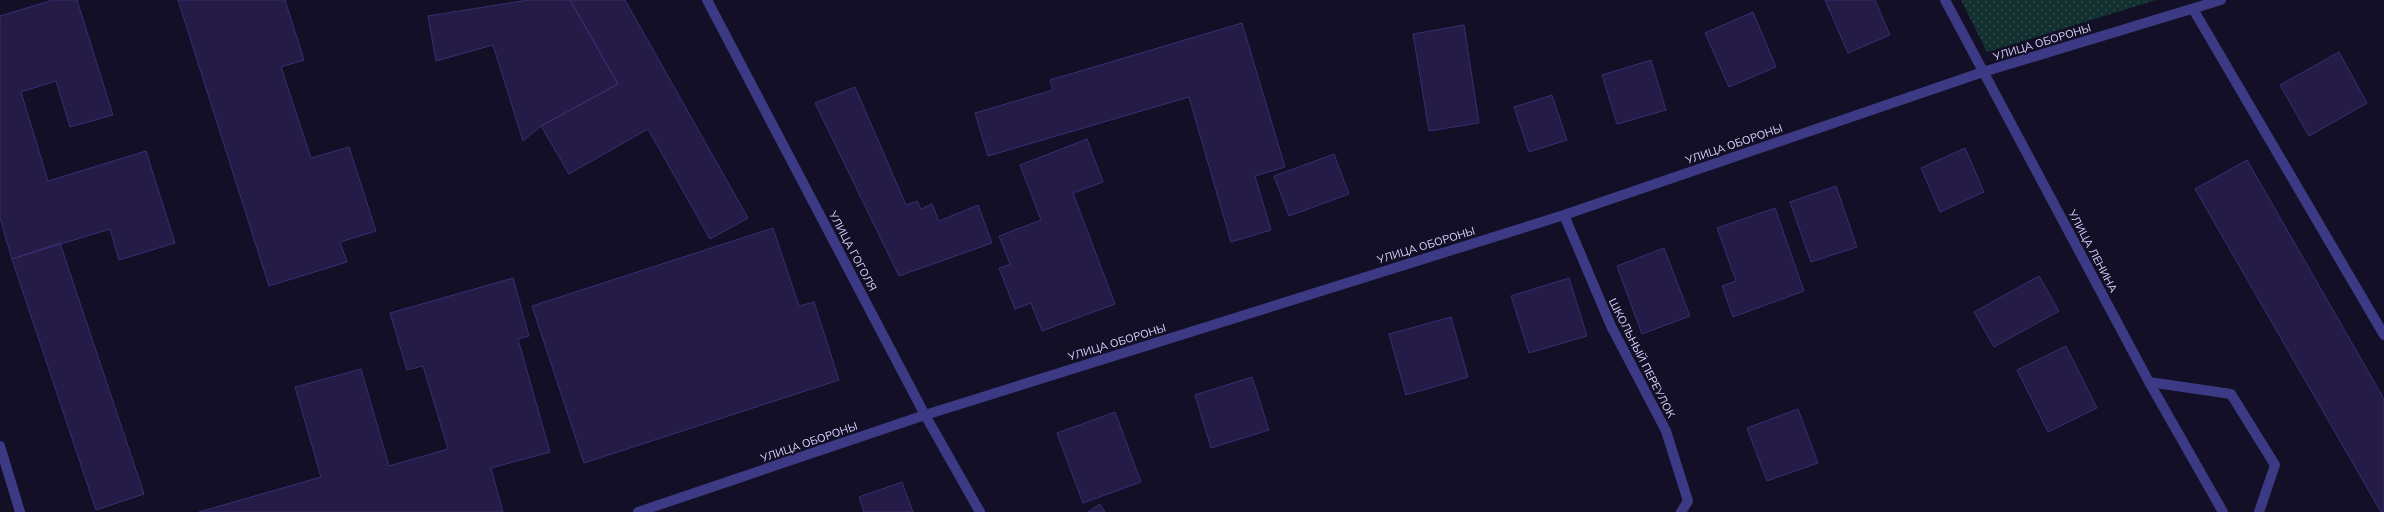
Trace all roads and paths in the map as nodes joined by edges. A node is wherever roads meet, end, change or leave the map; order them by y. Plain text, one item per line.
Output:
1 (707, 0) edge
2 (1945, 0) edge
3 (2221, 0) edge
4 (2193, 8) junction
5 (1983, 72) junction
6 (1564, 215) junction
7 (2384, 335) edge
8 (2149, 382) junction
9 (925, 415) junction
10 (0, 446) edge
11 (20, 512) edge
12 (638, 512) edge
13 (980, 512) edge
14 (1681, 512) edge
15 (2223, 512) edge
16 (2259, 512) edge

1 - 9 street, УЛИЦА ГОГОЛЯ
2 - 5 street, УЛИЦА ЛЕНИНА
3 - 4 street, УЛИЦА ОБОРОНЫ
4 - 5 street, УЛИЦА ОБОРОНЫ
4 - 7 street
5 - 6 street, УЛИЦА ОБОРОНЫ
5 - 8 street, УЛИЦА ЛЕНИНА
6 - 9 street, УЛИЦА ОБОРОНЫ
6 - 14 street, ШКОЛЬНЫЙ ПЕРЕУЛОК
8 - 15 street, УЛИЦА ЛЕНИНА
8 - 16 street
9 - 12 street, УЛИЦА ОБОРОНЫ
9 - 13 street, УЛИЦА ГОГОЛЯ
10 - 11 street

